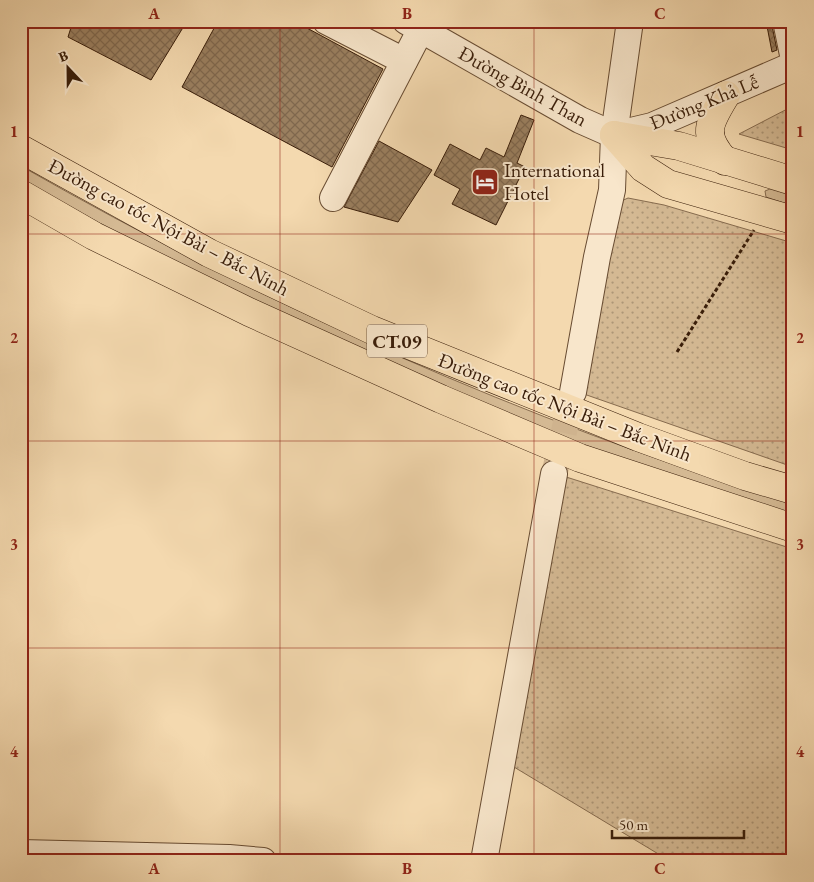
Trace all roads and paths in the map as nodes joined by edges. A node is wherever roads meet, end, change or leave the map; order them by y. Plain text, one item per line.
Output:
1 (326, 21) edge
2 (630, 21) edge
3 (786, 21) edge
4 (413, 25) edge
5 (793, 55) edge
6 (404, 61) junction
7 (793, 64) edge
8 (726, 95) junction
9 (614, 135) junction
10 (21, 149) edge
11 (725, 161) junction
12 (793, 181) edge
13 (21, 194) edge
14 (333, 198) dead end
15 (767, 212) junction
16 (793, 220) edge
17 (677, 352) dead end
18 (573, 392) tunnel mouth
19 (554, 474) tunnel mouth
20 (793, 490) edge
21 (793, 528) edge
22 (21, 853) edge
23 (483, 860) edge
24 (263, 861) edge

1 - 6 street
2 - 9 street
3 - 5 street
4 - 6 street
4 - 9 street, Đường Bình Than
6 - 14 street
7 - 8 street, Đường Khả Lễ
8 - 9 street, Đường Khả Lễ
8 - 11 main road
9 - 11 main road, Đường Bình Than
9 - 15 main road, Đường Bình Than
9 - 18 street
10 - 20 main road, Đường cao tốc Nội Bài – Bắc Ninh / CT.09
11 - 12 main road, Đường Bình Than
13 - 21 main road, Đường cao tốc Nội Bài – Bắc Ninh / CT.09
15 - 16 main road, Đường Bình Than
15 - 17 path
19 - 23 street
22 - 24 street

